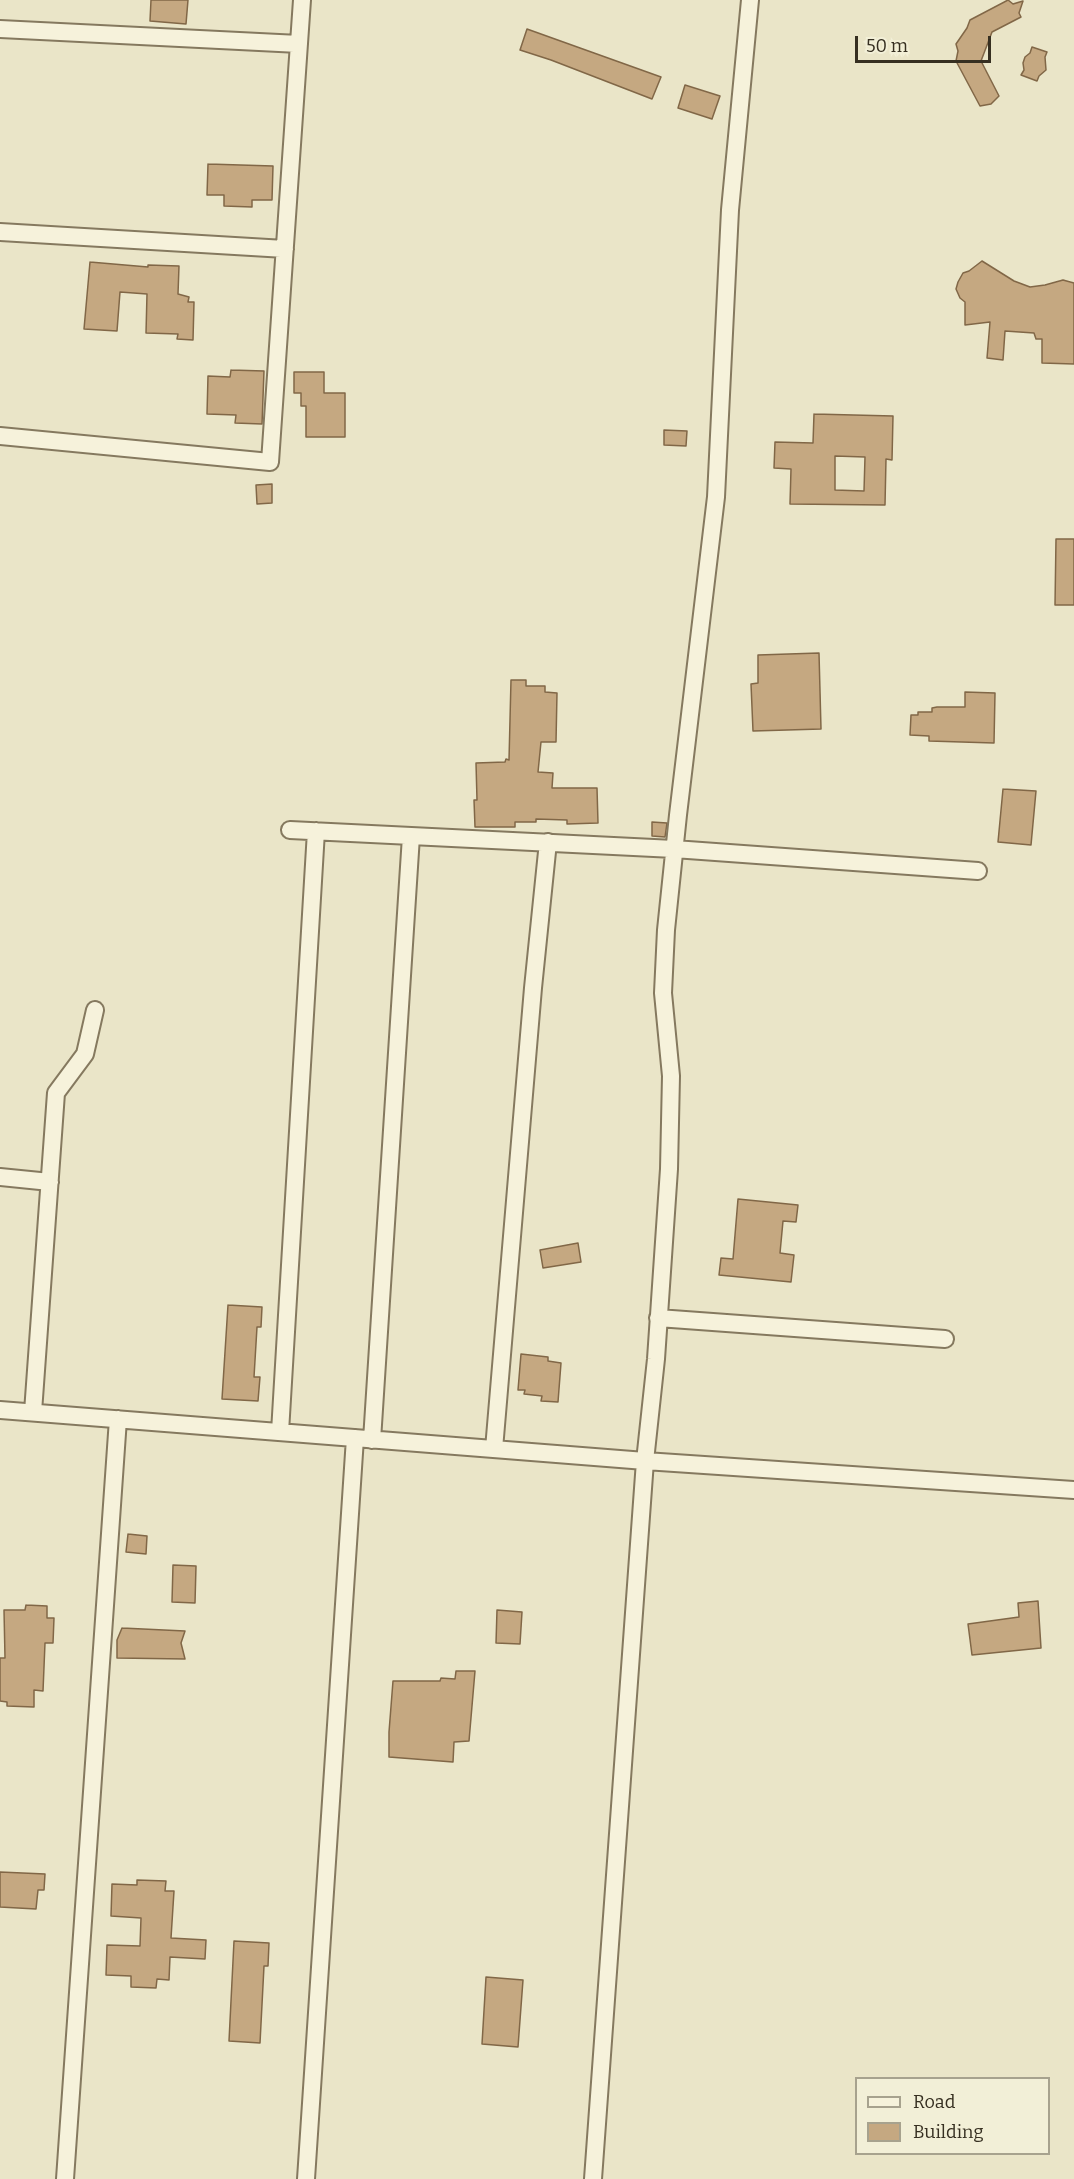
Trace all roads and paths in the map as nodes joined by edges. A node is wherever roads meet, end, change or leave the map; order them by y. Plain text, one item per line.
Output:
1 (302, 0) edge
2 (750, 0) edge
3 (0, 29) edge
4 (299, 44) junction
5 (0, 232) edge
6 (285, 249) junction
7 (0, 436) edge
8 (290, 830) dead end
9 (316, 831) junction
10 (411, 836) junction
11 (548, 842) junction
12 (674, 849) junction
13 (978, 871) dead end
14 (95, 1010) dead end
15 (0, 1177) edge
16 (50, 1182) junction
17 (658, 1318) junction
18 (945, 1339) dead end
19 (0, 1410) edge
20 (33, 1412) junction
21 (118, 1419) junction
22 (280, 1432) junction
23 (355, 1438) junction
24 (372, 1440) junction
25 (494, 1449) junction
26 (645, 1461) junction
27 (1074, 1490) edge
28 (65, 2179) edge
29 (306, 2179) edge
30 (593, 2179) edge

1 - 4 street
2 - 12 street
3 - 4 street
4 - 6 street
5 - 6 street
6 - 7 street
8 - 9 street
9 - 10 street
9 - 22 street
10 - 11 street
10 - 24 street
11 - 12 street
11 - 25 street
12 - 13 street
12 - 17 street
14 - 16 street
15 - 16 street
16 - 20 street
17 - 18 street
17 - 26 street
19 - 20 street
20 - 21 street
21 - 22 street
21 - 28 street
22 - 23 street
23 - 24 street
23 - 29 street
24 - 25 street
25 - 26 street
26 - 27 street
26 - 30 street

